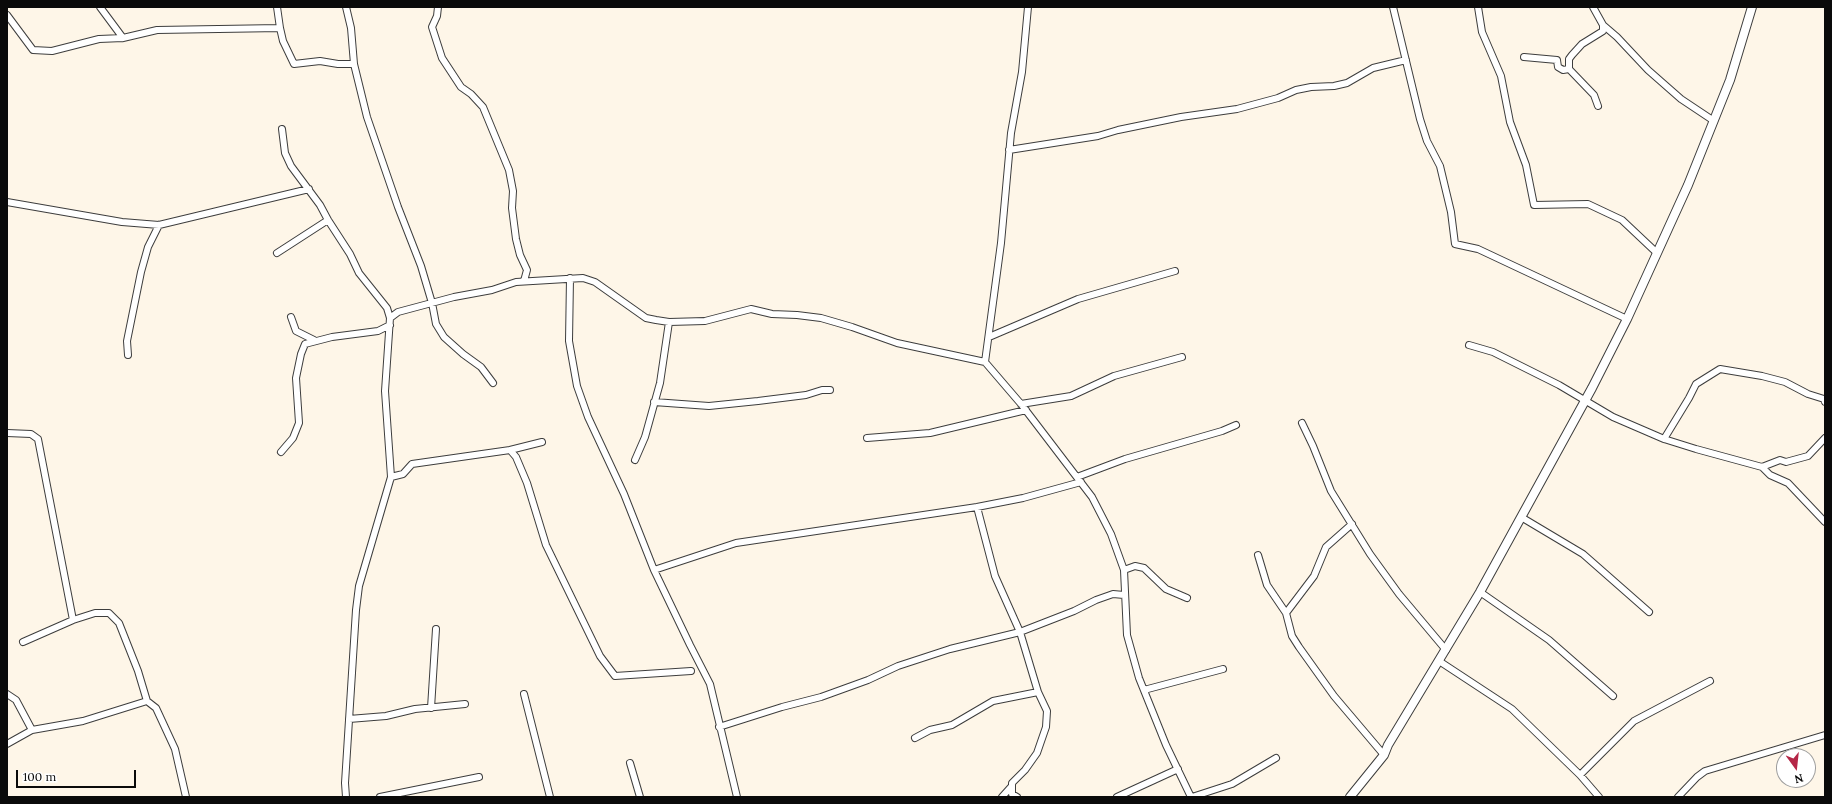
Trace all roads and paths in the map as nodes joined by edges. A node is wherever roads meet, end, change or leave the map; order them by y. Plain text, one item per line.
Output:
1 (100, 7) edge
2 (277, 7) edge
3 (346, 7) edge
4 (438, 7) edge
5 (1028, 7) edge
6 (1393, 7) edge
7 (1478, 7) edge
8 (1593, 7) edge
9 (1752, 7) edge
10 (7, 15) edge
11 (1603, 25) junction
12 (280, 28) junction
13 (123, 38) junction
14 (1524, 56) dead end
15 (1569, 59) junction
16 (1406, 60) junction
17 (1557, 60) junction
18 (354, 64) junction
19 (1568, 69) junction
20 (1598, 106) dead end
21 (1714, 121) junction
22 (282, 129) dead end
23 (1009, 150) junction
24 (309, 189) junction
25 (7, 202) edge
26 (328, 220) junction
27 (159, 225) junction
28 (277, 253) dead end
29 (1657, 253) junction
30 (1175, 271) dead end
31 (570, 278) junction
32 (524, 281) junction
33 (432, 303) junction
34 (387, 308) junction
35 (398, 312) junction
36 (290, 318) dead end
37 (390, 318) junction
38 (1627, 320) junction
39 (669, 322) junction
40 (390, 325) junction
41 (989, 337) junction
42 (314, 340) junction
43 (1469, 344) dead end
44 (128, 355) dead end
45 (1182, 357) dead end
46 (985, 362) junction
47 (493, 383) dead end
48 (830, 390) dead end
49 (1586, 400) junction
50 (654, 402) junction
51 (1825, 402) edge
52 (1022, 404) junction
53 (1026, 410) junction
54 (1302, 423) dead end
55 (1236, 425) dead end
56 (7, 433) edge
57 (867, 438) dead end
58 (1825, 438) edge
59 (1664, 439) junction
60 (542, 442) dead end
61 (510, 450) junction
62 (281, 452) dead end
63 (635, 460) dead end
64 (1762, 467) junction
65 (391, 477) junction
66 (1079, 480) junction
67 (977, 507) junction
68 (1522, 517) junction
69 (1825, 522) edge
70 (1352, 524) junction
71 (1258, 555) dead end
72 (654, 570) junction
73 (1124, 570) junction
74 (1480, 592) junction
75 (1124, 595) junction
76 (1187, 598) dead end
77 (1649, 612) dead end
78 (1286, 613) junction
79 (73, 620) junction
80 (436, 629) dead end
81 (1020, 632) junction
82 (23, 642) dead end
83 (1446, 650) junction
84 (1439, 661) junction
85 (1223, 669) dead end
86 (691, 670) dead end
87 (1710, 680) dead end
88 (1144, 690) junction
89 (1038, 692) junction
90 (7, 694) edge
91 (524, 694) dead end
92 (1613, 696) dead end
93 (147, 701) junction
94 (465, 704) dead end
95 (431, 708) junction
96 (349, 719) junction
97 (720, 727) junction
98 (32, 730) junction
99 (1825, 735) edge
100 (915, 738) dead end
101 (7, 744) edge
102 (1384, 755) junction
103 (1276, 758) dead end
104 (630, 763) dead end
105 (1178, 769) junction
106 (1580, 775) junction
107 (479, 777) dead end
108 (1011, 787) junction
109 (186, 797) edge
110 (346, 797) edge
111 (380, 797) edge
112 (550, 797) edge
113 (640, 797) edge
114 (737, 797) edge
115 (1002, 797) edge
116 (1017, 797) edge
117 (1117, 797) edge
118 (1192, 797) edge
119 (1350, 797) edge
120 (1599, 797) edge
121 (1678, 797) edge

1 - 13 street
2 - 12 street
3 - 18 street
4 - 32 street
5 - 23 street
6 - 16 street
7 - 29 street
8 - 11 street
9 - 21 street
10 - 13 street
11 - 15 street
11 - 21 street
12 - 13 street
12 - 18 street
14 - 17 street
15 - 17 street
15 - 19 street
16 - 23 street
16 - 38 street
17 - 19 street
18 - 33 street
19 - 20 street
21 - 29 street
22 - 24 street
23 - 41 street
24 - 26 street
24 - 27 street
25 - 27 street
26 - 28 street
26 - 34 street
27 - 44 street
29 - 38 street
30 - 41 street
31 - 32 street
31 - 39 street
31 - 72 street
32 - 33 street
33 - 35 street
33 - 47 street
34 - 35 street
34 - 37 street
35 - 37 street
36 - 42 street
37 - 40 street
38 - 49 street
39 - 46 street
39 - 50 street
40 - 42 street
40 - 65 street
41 - 46 street
42 - 62 street
43 - 49 street
45 - 52 street
46 - 52 street
48 - 50 street
49 - 59 street
49 - 68 street
50 - 63 street
51 - 59 street
52 - 53 street
53 - 57 street
53 - 66 street
54 - 70 street
55 - 66 street
56 - 79 street
58 - 64 street
59 - 64 street
60 - 61 street
61 - 65 street
61 - 86 street
64 - 69 street
65 - 96 street
66 - 67 street
66 - 73 street
67 - 72 street
67 - 81 street
68 - 74 street
68 - 77 street
70 - 78 street
70 - 83 street
71 - 78 street
72 - 97 street
73 - 75 street
73 - 76 street
74 - 83 street
74 - 92 street
75 - 81 street
75 - 88 street
78 - 102 street
79 - 82 street
79 - 93 street
80 - 95 street
81 - 89 street
81 - 97 street
83 - 84 street
84 - 102 street
84 - 106 street
85 - 88 street
87 - 106 street
88 - 105 street
89 - 100 street
89 - 108 street
90 - 98 street
91 - 112 street
93 - 98 street
93 - 109 street
94 - 95 street
95 - 96 street
96 - 110 street
97 - 114 street
98 - 101 street
99 - 121 street
102 - 119 street
103 - 118 street
104 - 113 street
105 - 117 street
105 - 118 street
106 - 120 street
107 - 111 street
108 - 115 street
108 - 116 street

